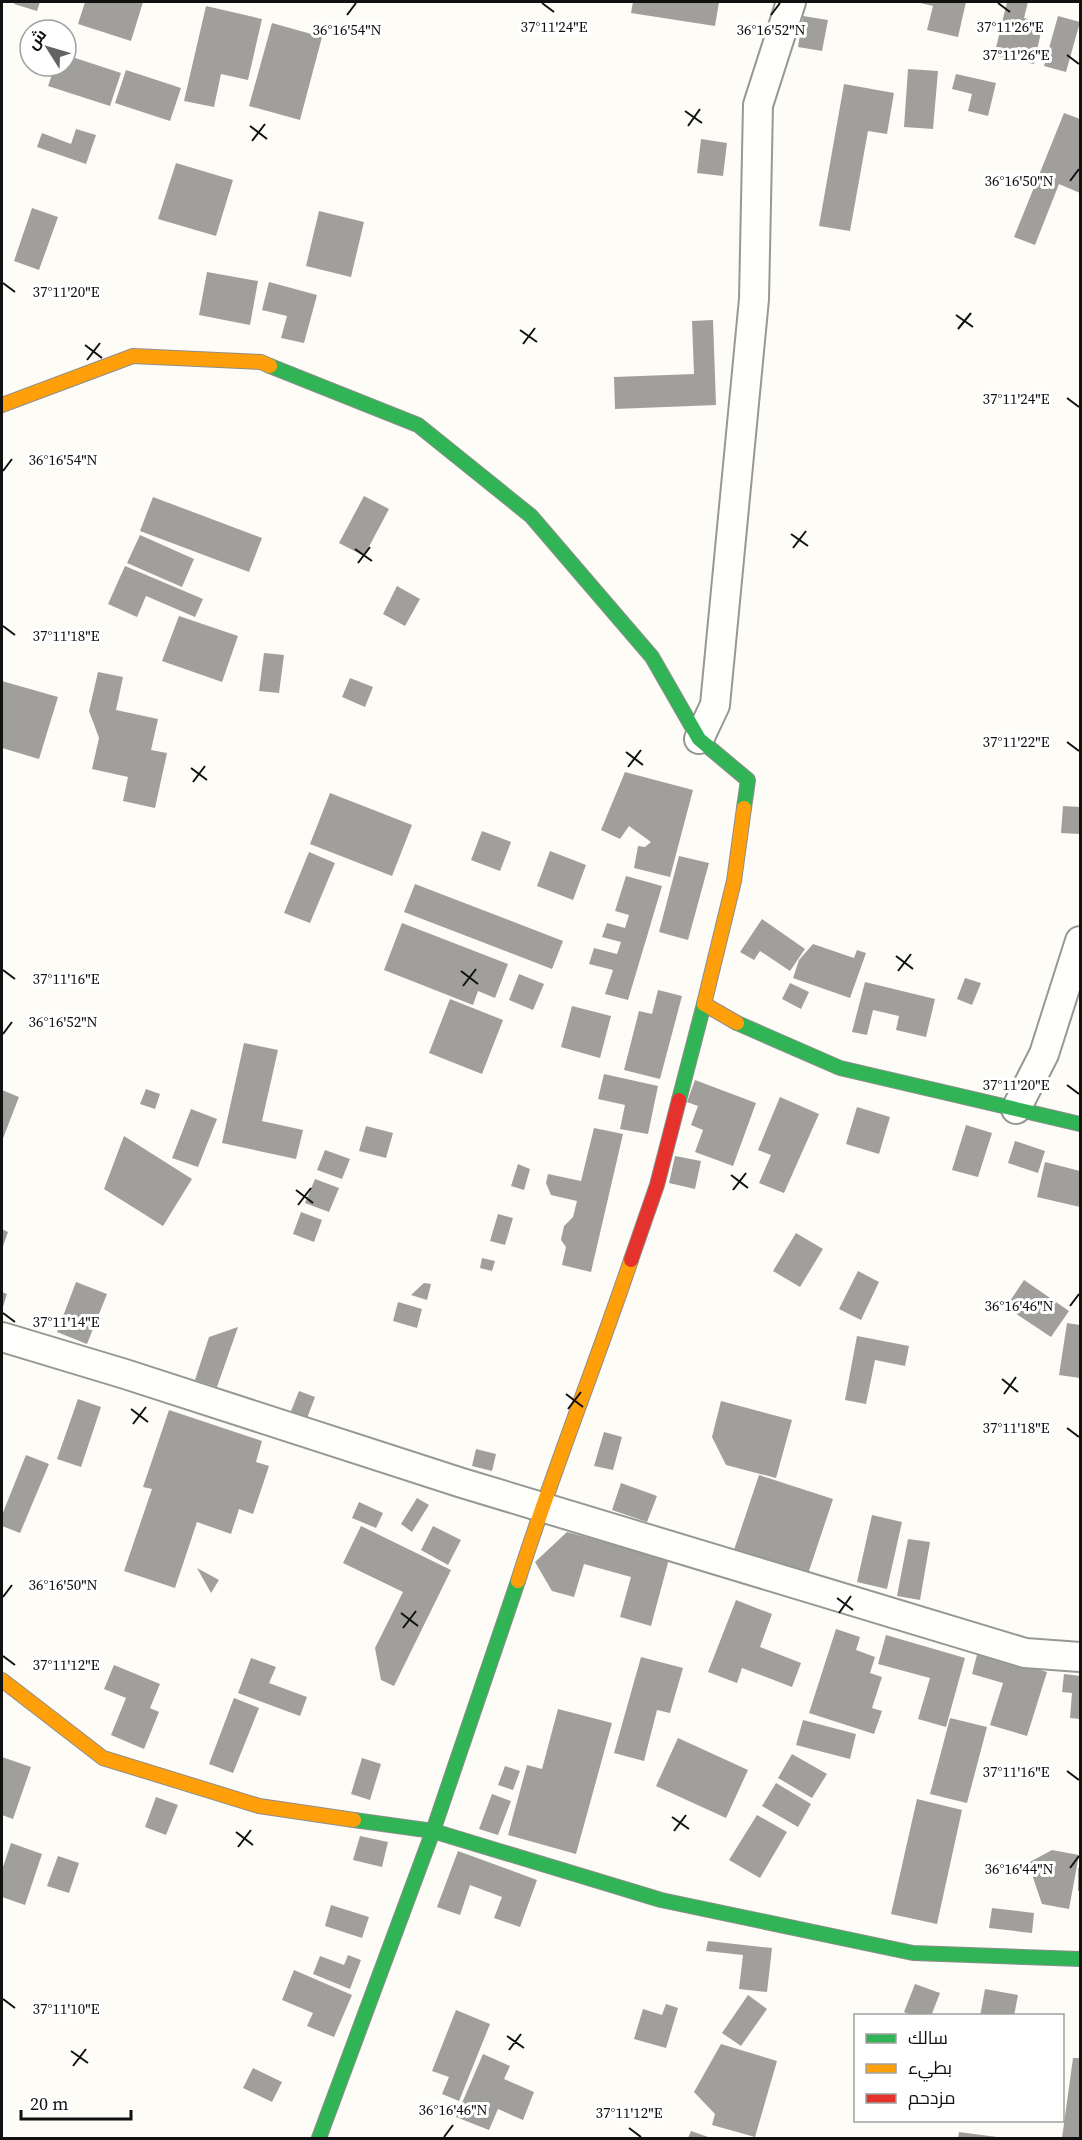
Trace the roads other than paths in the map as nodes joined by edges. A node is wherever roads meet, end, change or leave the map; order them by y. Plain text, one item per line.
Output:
1 (791, 2) edge
2 (2, 405) edge
3 (699, 739) junction
4 (1080, 941) edge
5 (704, 1004) junction
6 (1016, 1109) junction
7 (1080, 1124) edge
8 (2, 1338) edge
9 (542, 1506) junction
10 (1080, 1657) edge
11 (2, 1680) edge
12 (433, 1831) junction
13 (1080, 1959) edge
14 (319, 2139) edge

1 - 3 street
2 - 3 street
3 - 5 street
4 - 6 street
5 - 6 street
5 - 9 street
6 - 7 street
8 - 9 street
9 - 10 street
9 - 12 street
11 - 12 street
12 - 13 street
12 - 14 street

